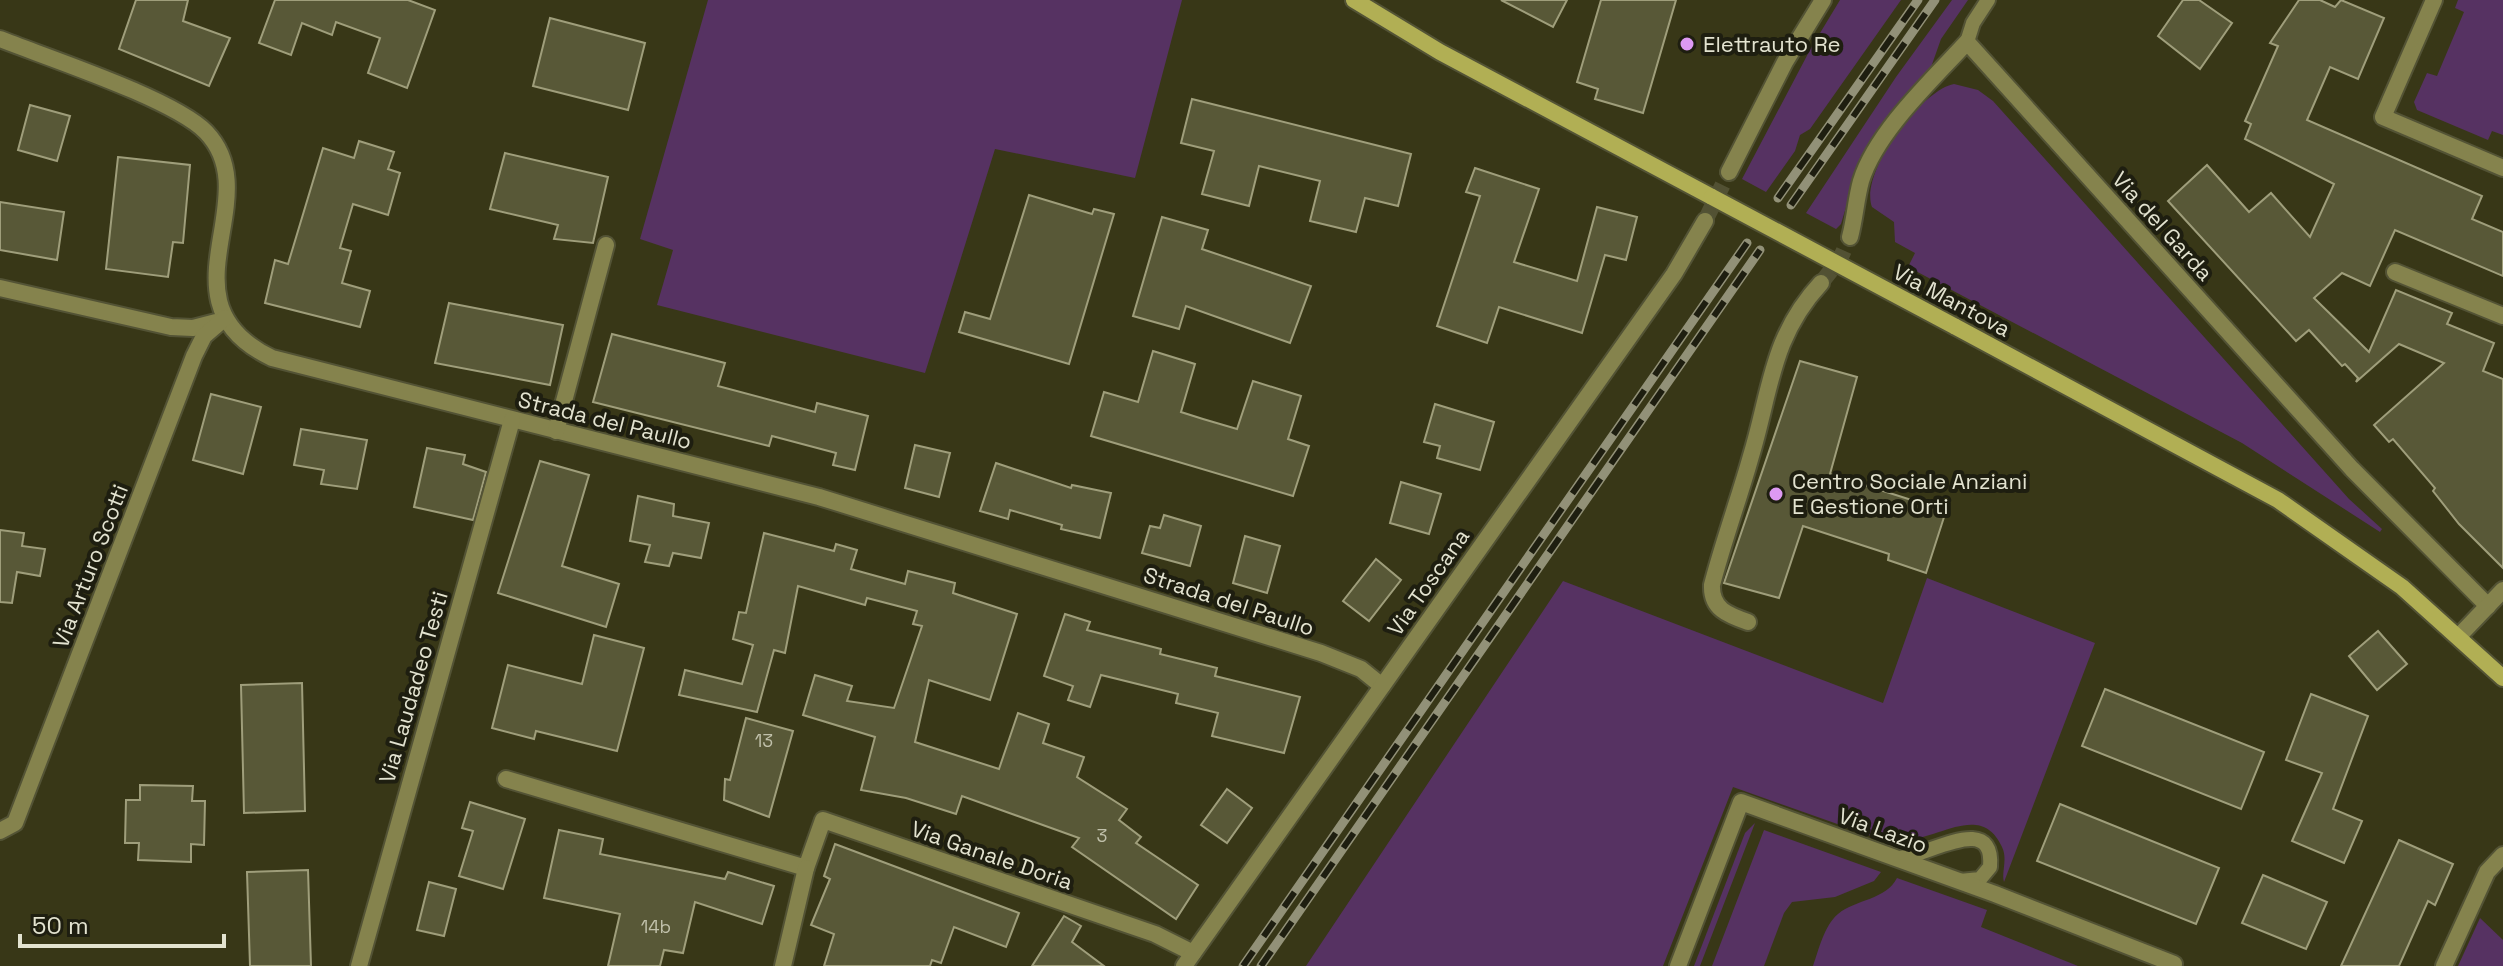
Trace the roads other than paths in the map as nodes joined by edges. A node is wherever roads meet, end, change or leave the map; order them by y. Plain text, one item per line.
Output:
1 (1354, 0) edge
2 (1823, 0) edge
3 (1988, 0) edge
4 (2434, 0) edge
5 (0, 39) edge
6 (1967, 42) junction
7 (2503, 168) edge
8 (1729, 172) tunnel mouth
9 (1705, 221) tunnel mouth
10 (1850, 237) tunnel mouth
11 (606, 245) dead end
12 (2395, 272) dead end
13 (1821, 283) tunnel mouth
14 (0, 288) edge
15 (2503, 316) edge
16 (225, 318) junction
17 (512, 420) junction
18 (556, 431) junction
19 (2503, 590) edge
20 (2488, 606) junction
21 (1748, 622) dead end
22 (2459, 636) junction
23 (2503, 678) edge
24 (1382, 686) junction
25 (506, 779) dead end
26 (0, 831) edge
27 (2503, 855) edge
28 (1895, 858) junction
29 (806, 868) junction
30 (1960, 881) junction
31 (1188, 960) edge
32 (2174, 964) dead end
33 (359, 966) edge
34 (783, 966) edge
35 (1678, 966) edge
36 (2444, 966) edge

1 - 22 main road, Via Mantova, bridge
2 - 8 street
3 - 6 lane
4 - 7 street
5 - 16 street
6 - 10 street
6 - 20 street, Via del Garda
9 - 24 street, Via Toscana
11 - 18 street
12 - 15 street
13 - 21 street
14 - 16 street
16 - 17 street, Strada del Paullo
16 - 26 street, Via Arturo Scotti
17 - 18 street, Strada del Paullo
17 - 33 street, Via Laudadeo Testi
18 - 24 street, Strada del Paullo
19 - 20 street
20 - 22 street
22 - 23 main road, Via Mantova
24 - 31 street, Via Toscana
25 - 29 street
27 - 36 street
28 - 30 street, Via Lazio
28 - 30 lane
28 - 35 street, Via Lazio
29 - 31 street, Via Ganale Doria
29 - 34 street, Via Ganale Doria
30 - 32 street, Via Lazio

